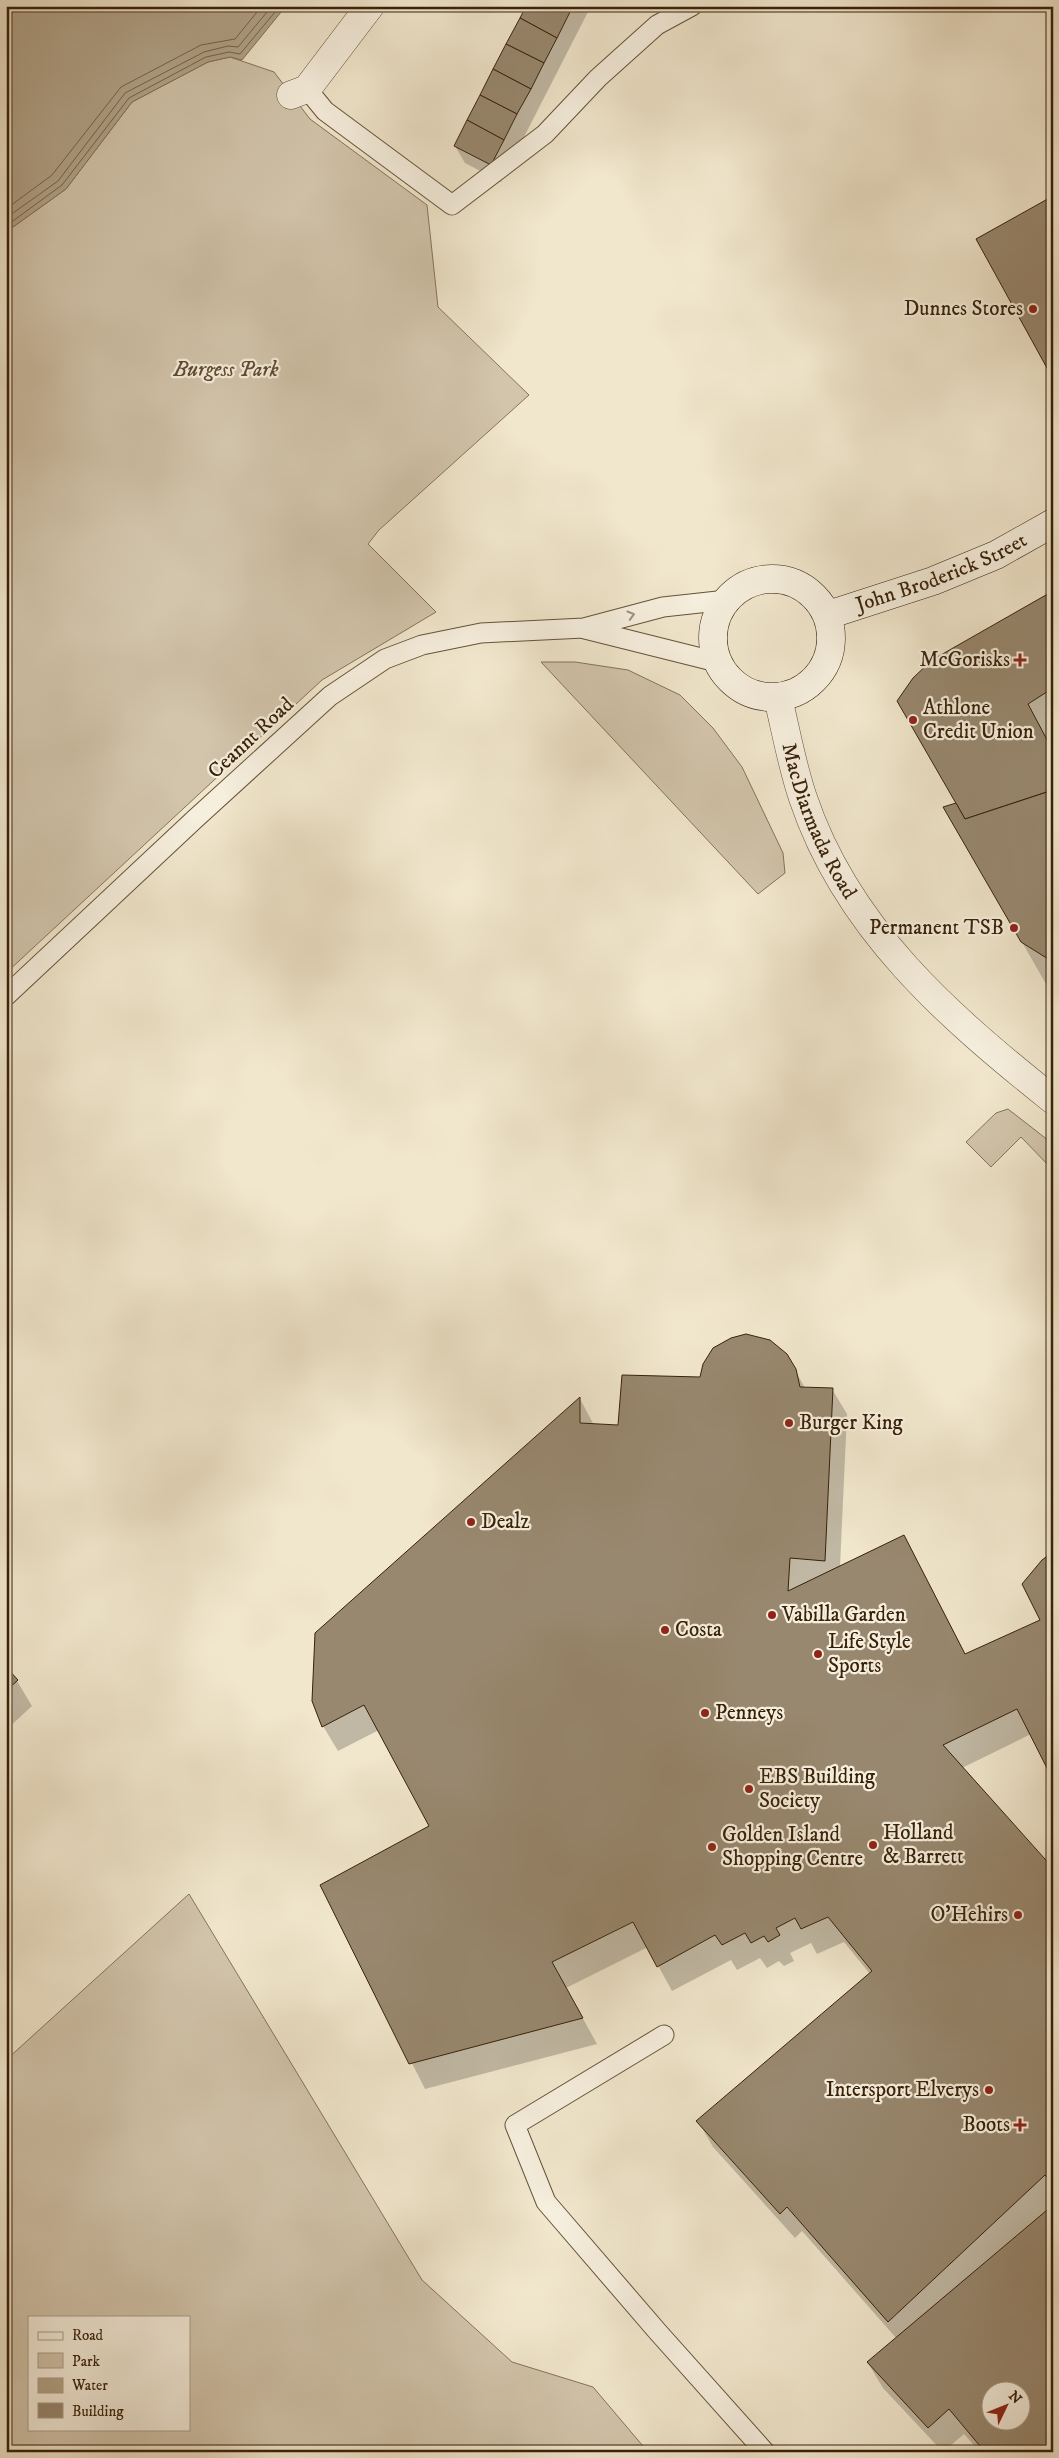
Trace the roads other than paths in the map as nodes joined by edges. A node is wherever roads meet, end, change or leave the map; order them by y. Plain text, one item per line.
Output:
1 (370, 6) edge
2 (692, 6) edge
3 (299, 92) joint
4 (1053, 523) edge
5 (727, 600) junction
6 (828, 616) junction
7 (584, 628) junction
8 (717, 662) junction
9 (778, 698) junction
10 (6, 996) edge
11 (1053, 1100) edge
12 (664, 2035) dead end
13 (765, 2452) edge

1 - 3 street
2 - 3 lane
4 - 6 street, John Broderick Street
5 - 6 street
7 -> 5 lane, Ceannt Road
5 - 8 street
6 - 9 street
7 - 8 lane, Ceannt Road
7 - 10 lane, Ceannt Road
8 - 9 street
9 - 11 street, MacDiarmada Road
12 - 13 lane

